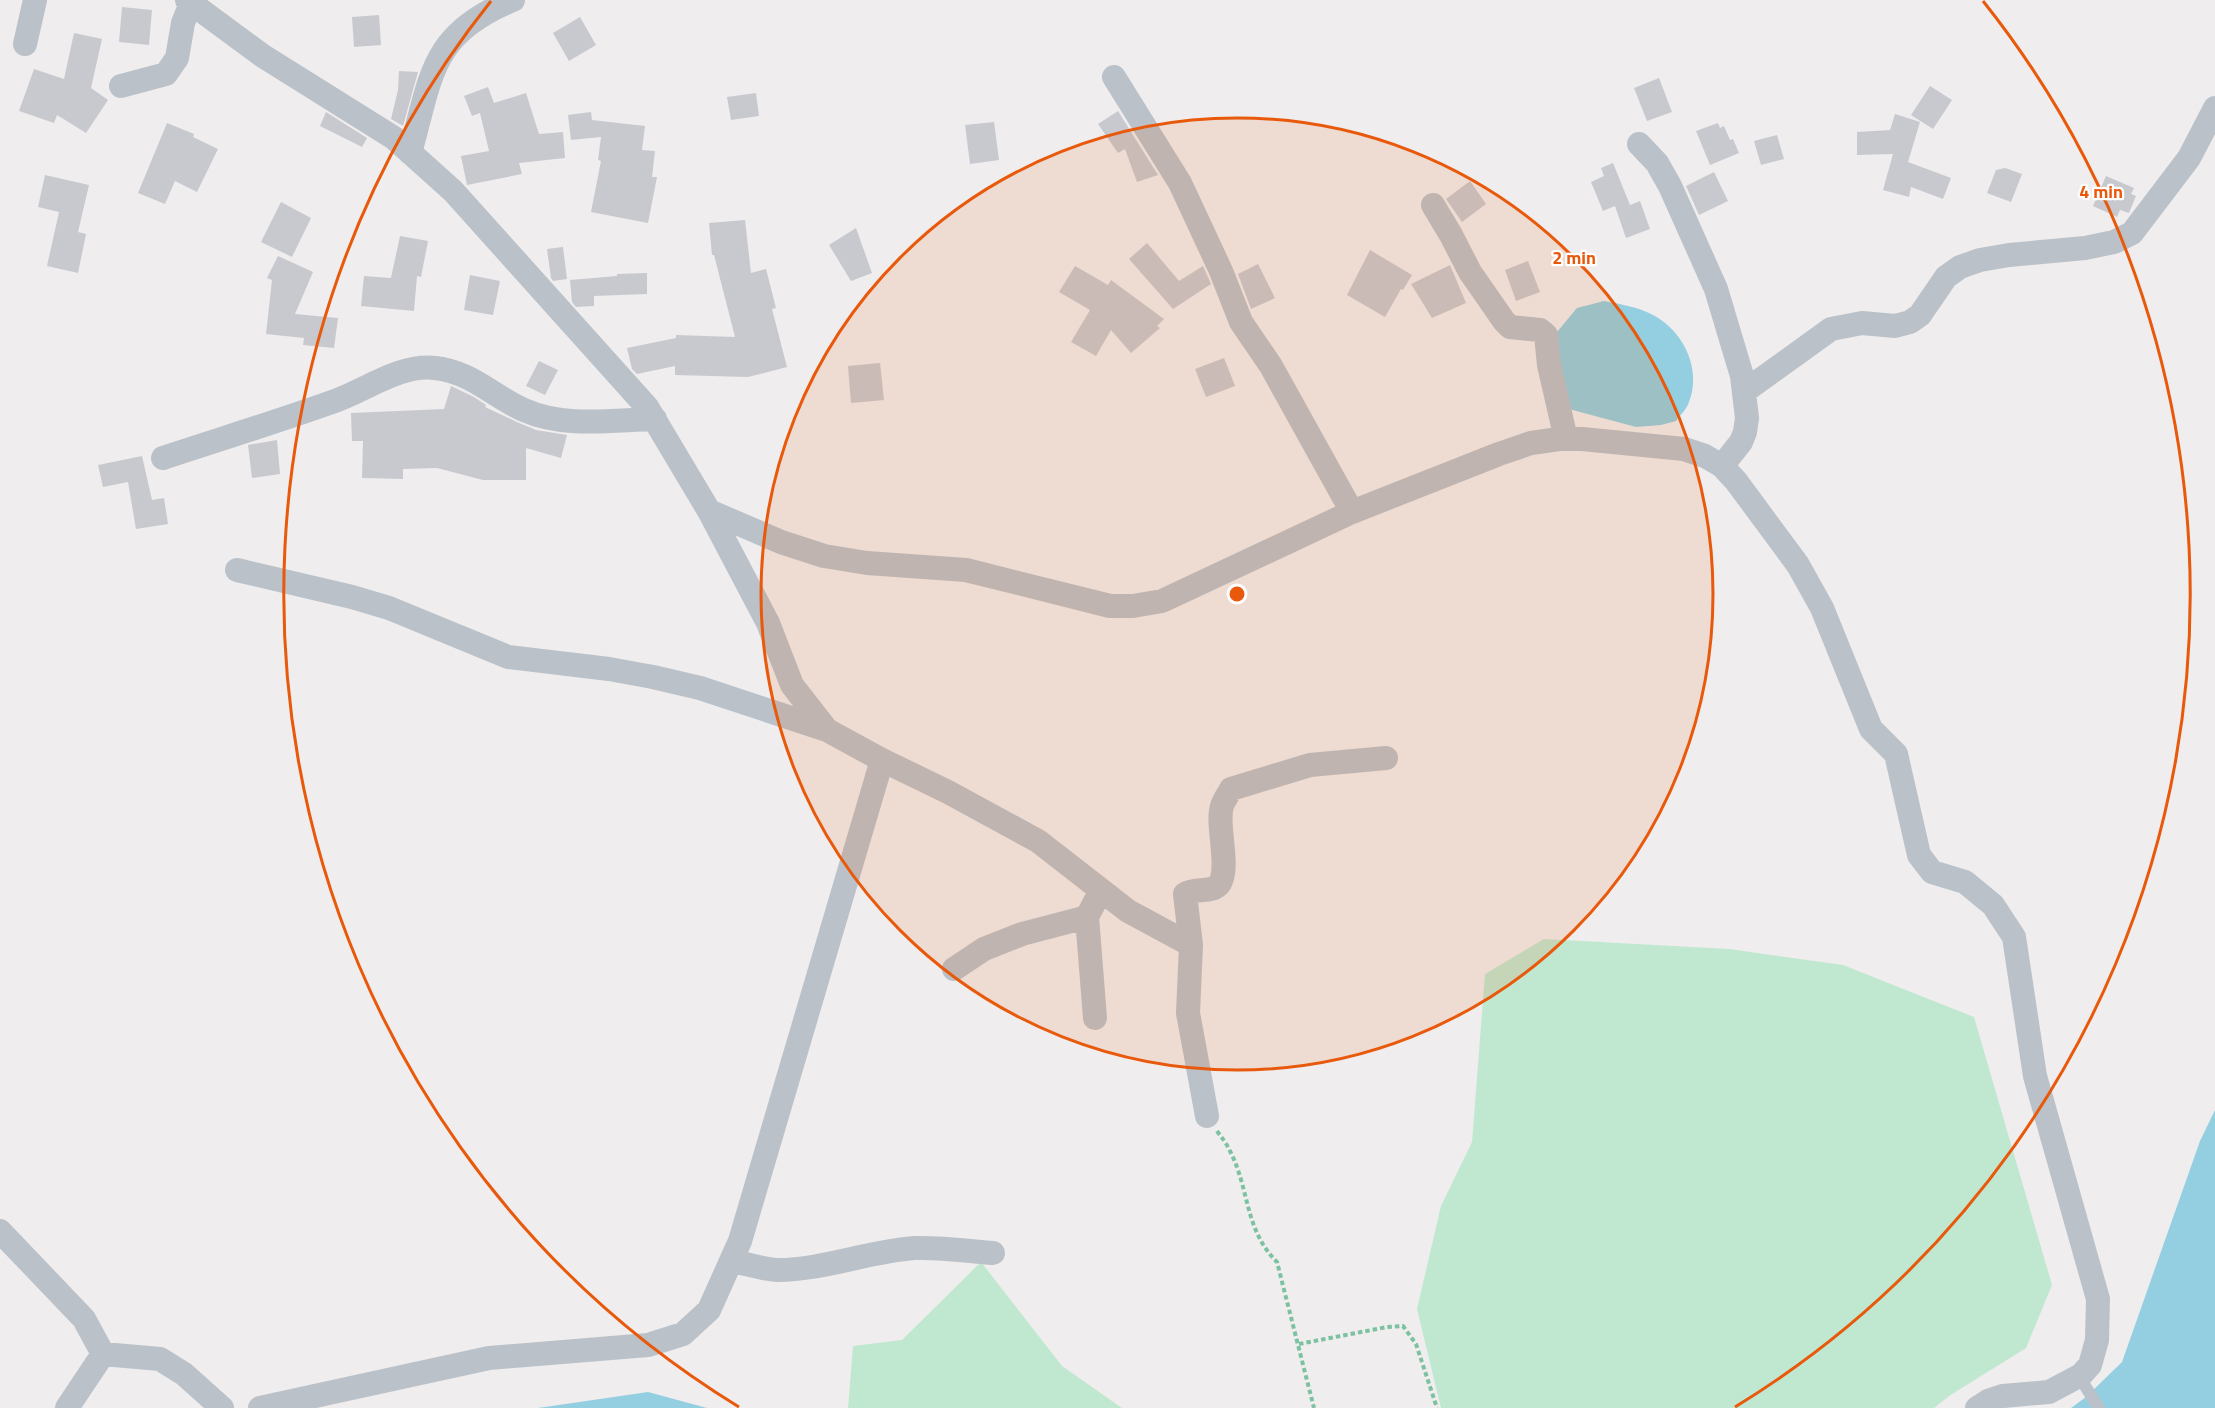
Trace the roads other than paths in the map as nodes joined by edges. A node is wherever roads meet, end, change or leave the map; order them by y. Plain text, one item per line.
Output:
1 (34, 0) edge
2 (513, 0) edge
3 (201, 5) edge
4 (25, 44) dead end
5 (1114, 77) dead end
6 (121, 86) dead end
7 (2215, 108) edge
8 (1639, 144) dead end
9 (410, 153) junction
10 (1433, 205) dead end
11 (1744, 391) junction
12 (655, 419) junction
13 (1566, 439) junction
14 (164, 458) dead end
15 (1722, 466) junction
16 (709, 511) junction
17 (1352, 512) junction
18 (237, 570) dead end
19 (827, 730) junction
20 (1386, 758) dead end
21 (882, 760) junction
22 (1101, 890) junction
23 (1087, 917) junction
24 (1191, 945) junction
25 (954, 969) dead end
26 (1095, 1018) dead end
27 (1207, 1116) road end
28 (0, 1231) edge
29 (993, 1253) dead end
30 (732, 1261) junction
31 (103, 1354) junction
32 (2081, 1375) junction
33 (67, 1408) edge
34 (222, 1408) edge
35 (261, 1408) edge
36 (1977, 1408) edge
37 (2099, 1408) edge

1 - 4 street
2 - 9 street
3 - 6 street
3 - 9 street
5 - 17 street
7 - 11 street
8 - 11 street
9 - 12 street
10 - 13 street
11 - 15 street
12 - 14 street
12 - 16 street
13 - 15 street
13 - 17 street
15 - 32 street
16 - 17 street
16 - 19 street
18 - 19 street
19 - 21 street
20 - 24 street
21 - 22 street
21 - 30 street
22 - 23 street
22 - 24 street
23 - 25 street
23 - 26 street
24 - 27 street
28 - 31 street
29 - 30 street
30 - 35 street
31 - 33 street
31 - 34 street
32 - 36 street
32 - 37 lane

